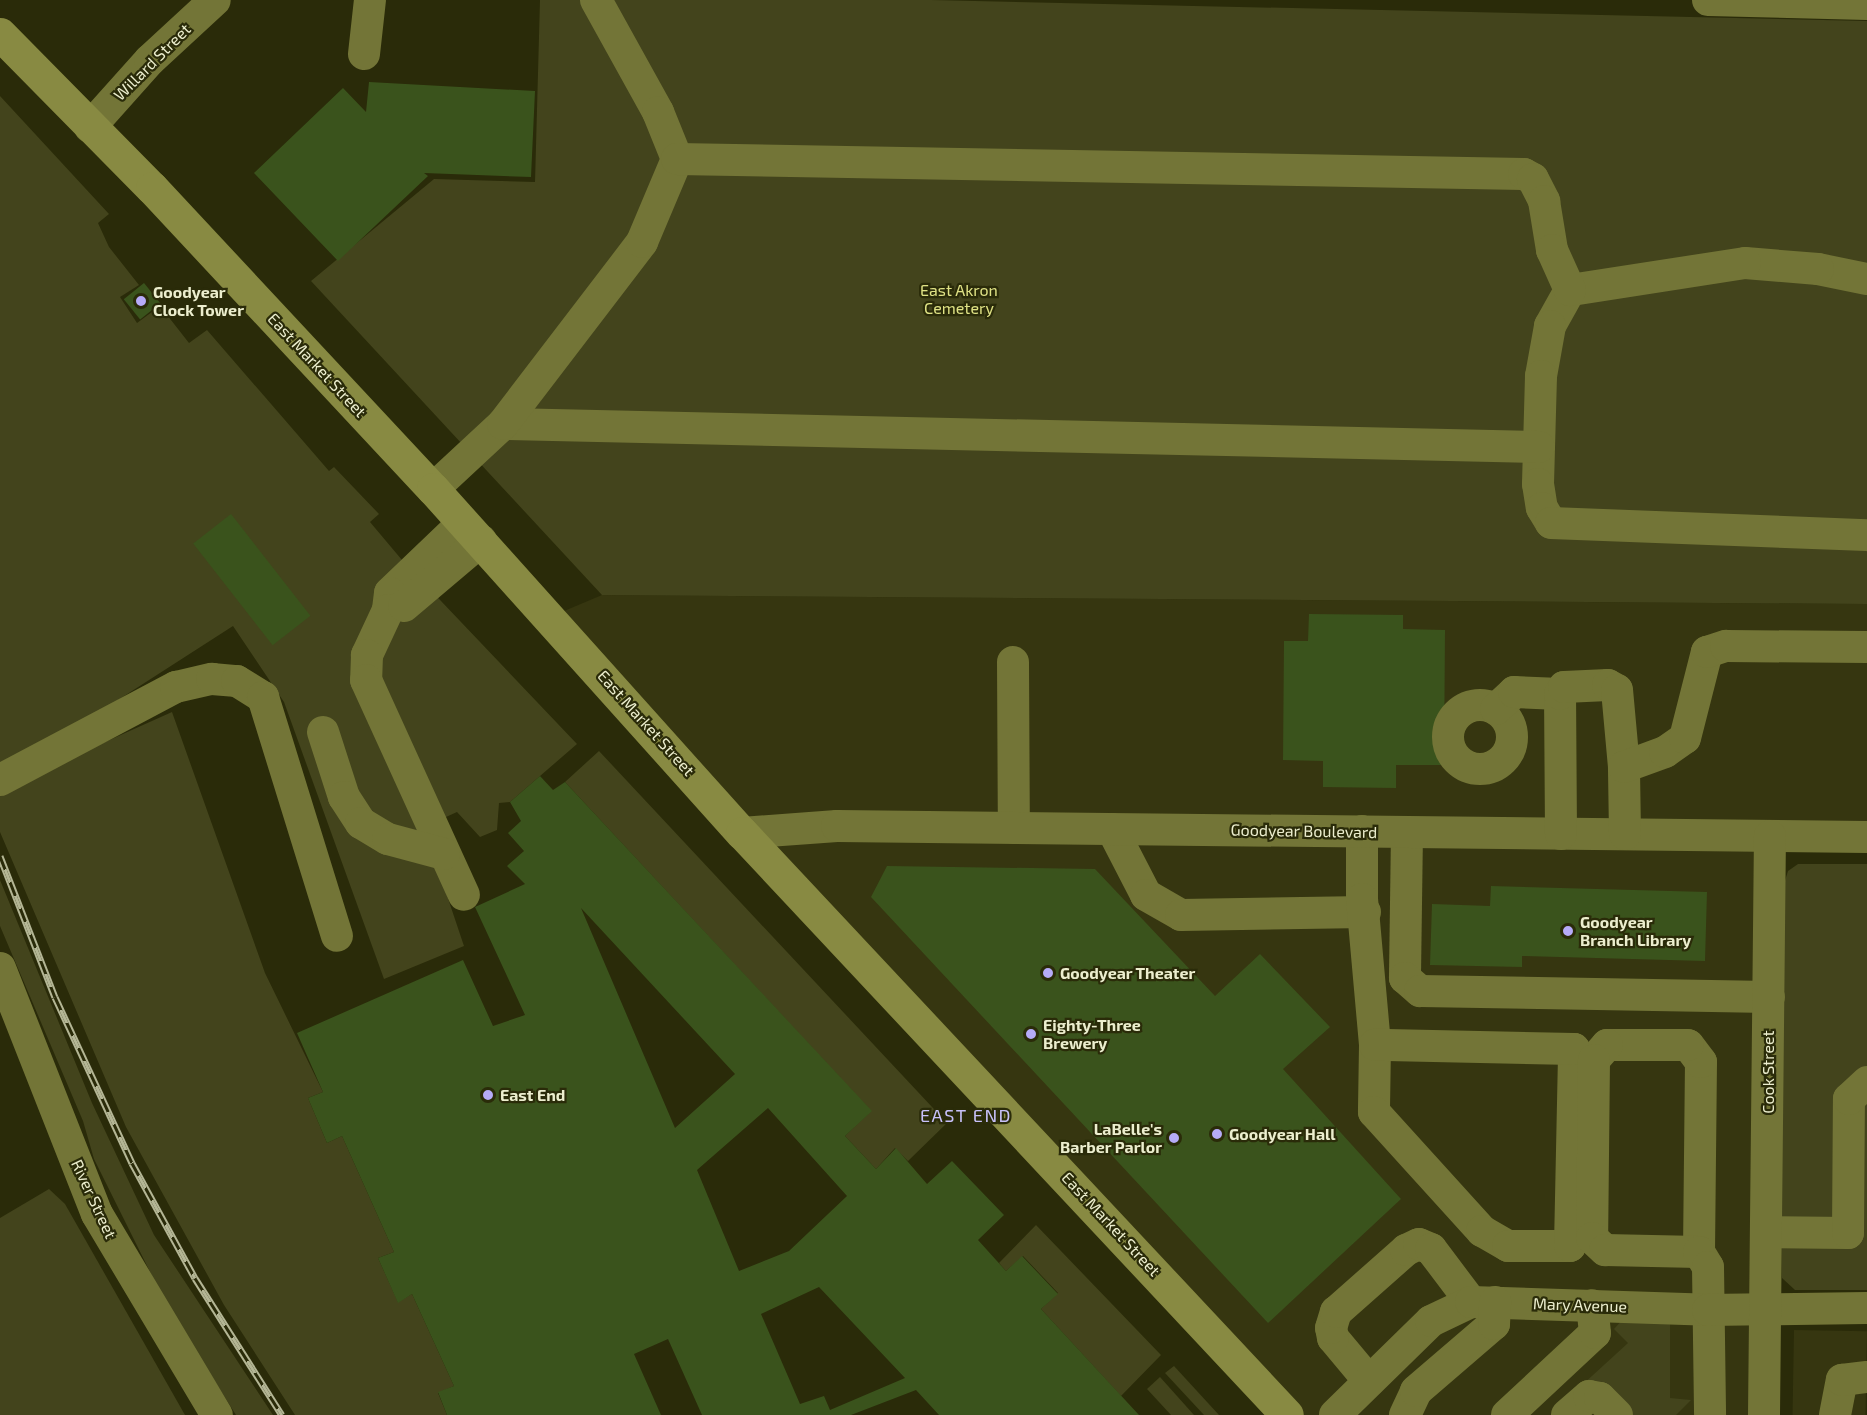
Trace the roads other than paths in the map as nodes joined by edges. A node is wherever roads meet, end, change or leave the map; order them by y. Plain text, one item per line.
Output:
1 (215, 0) edge
2 (370, 0) edge
3 (596, 0) edge
4 (1708, 0) edge
5 (1867, 4) edge
6 (0, 34) edge
7 (364, 54) dead end
8 (90, 127) junction
9 (677, 159) junction
10 (1867, 279) edge
11 (1570, 290) junction
12 (503, 424) junction
13 (1539, 447) junction
14 (433, 489) junction
15 (472, 532) junction
16 (1867, 535) edge
17 (1867, 647) edge
18 (1013, 662) dead end
19 (1560, 694) junction
20 (1496, 709) dead end
21 (323, 732) dead end
22 (1624, 767) junction
23 (0, 780) edge
24 (1014, 828) junction
25 (1112, 829) junction
26 (1362, 831) junction
27 (1407, 832) junction
28 (742, 833) junction
29 (1561, 834) junction
30 (1625, 834) junction
31 (1770, 836) junction
32 (1867, 837) edge
33 (444, 854) junction
34 (464, 895) dead end
35 (1365, 912) junction
36 (337, 936) dead end
37 (0, 968) edge
38 (1769, 997) junction
39 (1375, 1046) junction
40 (1867, 1082) edge
41 (1767, 1232) junction
42 (1858, 1233) edge
43 (1699, 1252) junction
44 (1483, 1302) junction
45 (1592, 1305) junction
46 (1765, 1308) junction
47 (1867, 1308) edge
48 (1708, 1310) junction
49 (1867, 1377) edge
50 (1369, 1381) junction
51 (217, 1415) edge
52 (1287, 1415) edge
53 (1335, 1415) edge
54 (1405, 1415) edge
55 (1507, 1415) edge
56 (1568, 1415) edge
57 (1617, 1415) edge
58 (1710, 1415) edge
59 (1764, 1415) edge
60 (1835, 1415) edge

1 - 8 street, Willard Street
2 - 7 street
3 - 9 street
4 - 5 street
6 - 8 main road, East Market Street
8 - 14 main road, East Market Street
9 - 11 street
9 - 12 street
10 - 11 street
11 - 13 street
12 - 13 street
12 - 14 street
13 - 16 street
14 - 15 main road, East Market Street
15 - 28 main road, East Market Street
15 - 33 street
17 - 22 street
18 - 24 street
19 - 20 street
19 - 22 street
19 - 29 street
21 - 33 street
22 - 30 street
23 - 36 street
24 - 25 street, Goodyear Boulevard
24 - 28 street, Goodyear Boulevard
25 - 26 street, Goodyear Boulevard
25 - 35 street
26 - 27 street, Goodyear Boulevard
26 - 35 street
27 - 29 street, Goodyear Boulevard
27 - 38 street
28 - 52 main road, East Market Street
29 - 30 street, Goodyear Boulevard
30 - 31 street, Goodyear Boulevard
31 - 32 street, Goodyear Boulevard
31 - 38 street, Cook Street
33 - 34 street
35 - 39 street
37 - 51 street, River Street
38 - 41 street, Cook Street
39 - 39 street
40 - 42 street
41 - 42 street
41 - 46 street, Cook Street
43 - 43 street
43 - 48 street
44 - 45 street, Mary Avenue
44 - 50 street, Mary Avenue
44 - 50 street
44 - 54 street
45 - 48 street, Mary Avenue
45 - 55 street
46 - 47 street, Mary Avenue
46 - 48 street, Mary Avenue
46 - 59 street, Cook Street
48 - 58 street
49 - 60 street
50 - 53 street, Mary Avenue
56 - 57 street

